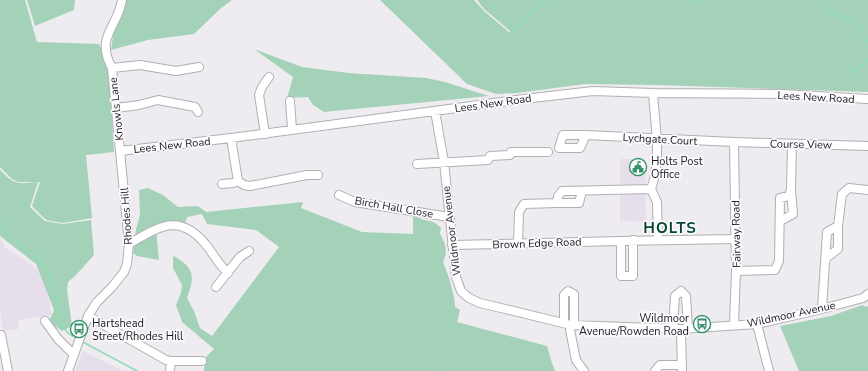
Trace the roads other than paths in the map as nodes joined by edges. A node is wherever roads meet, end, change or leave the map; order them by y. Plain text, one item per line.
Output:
1 (122, 0) edge
2 (199, 67) dead end
3 (112, 68) junction
4 (269, 77) dead end
5 (653, 93) junction
6 (868, 99) edge
7 (290, 101) dead end
8 (116, 108) junction
9 (435, 111) junction
10 (198, 112) dead end
11 (292, 129) junction
12 (265, 134) junction
13 (586, 135) dead end
14 (232, 138) junction
15 (656, 139) junction
16 (734, 142) junction
17 (792, 144) junction
18 (868, 146) edge
19 (120, 151) junction
20 (548, 152) dead end
21 (444, 162) junction
22 (417, 164) dead end
23 (318, 175) dead end
24 (238, 181) junction
25 (222, 184) dead end
26 (651, 189) junction
27 (791, 189) junction
28 (868, 190) edge
29 (582, 191) junction
30 (339, 195) dead end
31 (557, 203) junction
32 (449, 217) junction
33 (780, 221) junction
34 (838, 226) junction
35 (736, 239) junction
36 (634, 240) junction
37 (658, 240) junction
38 (621, 241) junction
39 (129, 244) junction
40 (518, 244) junction
41 (452, 245) junction
42 (249, 251) dead end
43 (826, 258) junction
44 (736, 271) junction
45 (228, 273) junction
46 (216, 287) dead end
47 (868, 294) edge
48 (822, 309) junction
49 (88, 316) junction
50 (45, 321) dead end
51 (570, 324) junction
52 (757, 324) junction
53 (734, 325) junction
54 (681, 328) junction
55 (1, 335) edge
56 (75, 352) junction
57 (171, 361) junction
58 (202, 361) dead end
59 (682, 368) edge
60 (8, 371) edge
61 (68, 371) edge
62 (170, 371) edge
63 (584, 371) edge
64 (654, 371) edge
65 (768, 371) edge

1 - 3 street, Knowls Lane
2 - 3 street
3 - 8 street, Knowls Lane
4 - 12 street
5 - 6 street, Lees New Road
5 - 9 street, Lees New Road
5 - 15 street
7 - 11 street
8 - 10 street
8 - 19 street, Knowls Lane
9 - 11 street, Lees New Road
9 - 21 street, Wildmoor Avenue
11 - 12 street, Lees New Road
12 - 14 street, Lees New Road
13 - 15 street, Lychgate Court
14 - 19 street, Lees New Road
14 - 24 street
15 - 16 street, Lychgate Court
15 - 26 street
16 - 17 street, Course View
16 - 35 street, Fairway Road
17 - 18 street, Course View
17 - 27 street
19 - 39 street, Rhodes Hill
20 - 21 street
21 - 22 street
21 - 32 street, Wildmoor Avenue
23 - 24 street
24 - 25 street
26 - 29 street
26 - 37 street
27 - 33 street
27 - 33 street
28 - 34 street
29 - 31 street
29 - 31 street
30 - 32 street, Birch Hall Close
31 - 40 street
32 - 41 street, Wildmoor Avenue
33 - 44 street
34 - 43 street
34 - 43 street
35 - 37 street, Brown Edge Road
35 - 44 street, Fairway Road
36 - 37 street, Brown Edge Road
36 - 38 street, Brown Edge Road
36 - 38 street
38 - 40 street, Brown Edge Road
39 - 45 street
39 - 49 street, Rhodes Hill
40 - 41 street, Brown Edge Road
41 - 51 street, Wildmoor Avenue
42 - 45 street
43 - 48 street
44 - 53 street, Fairway Road
45 - 46 street
47 - 48 street, Wildmoor Avenue
48 - 52 street, Wildmoor Avenue
49 - 56 street, Rhodes Hill
49 - 57 street
50 - 56 street
51 - 54 street, Wildmoor Avenue
51 - 63 street
52 - 53 street, Wildmoor Avenue
52 - 65 street
53 - 54 street, Wildmoor Avenue
54 - 59 street
55 - 60 street
56 - 61 street, Rhodes Hill
57 - 58 street
57 - 62 street
59 - 64 street

